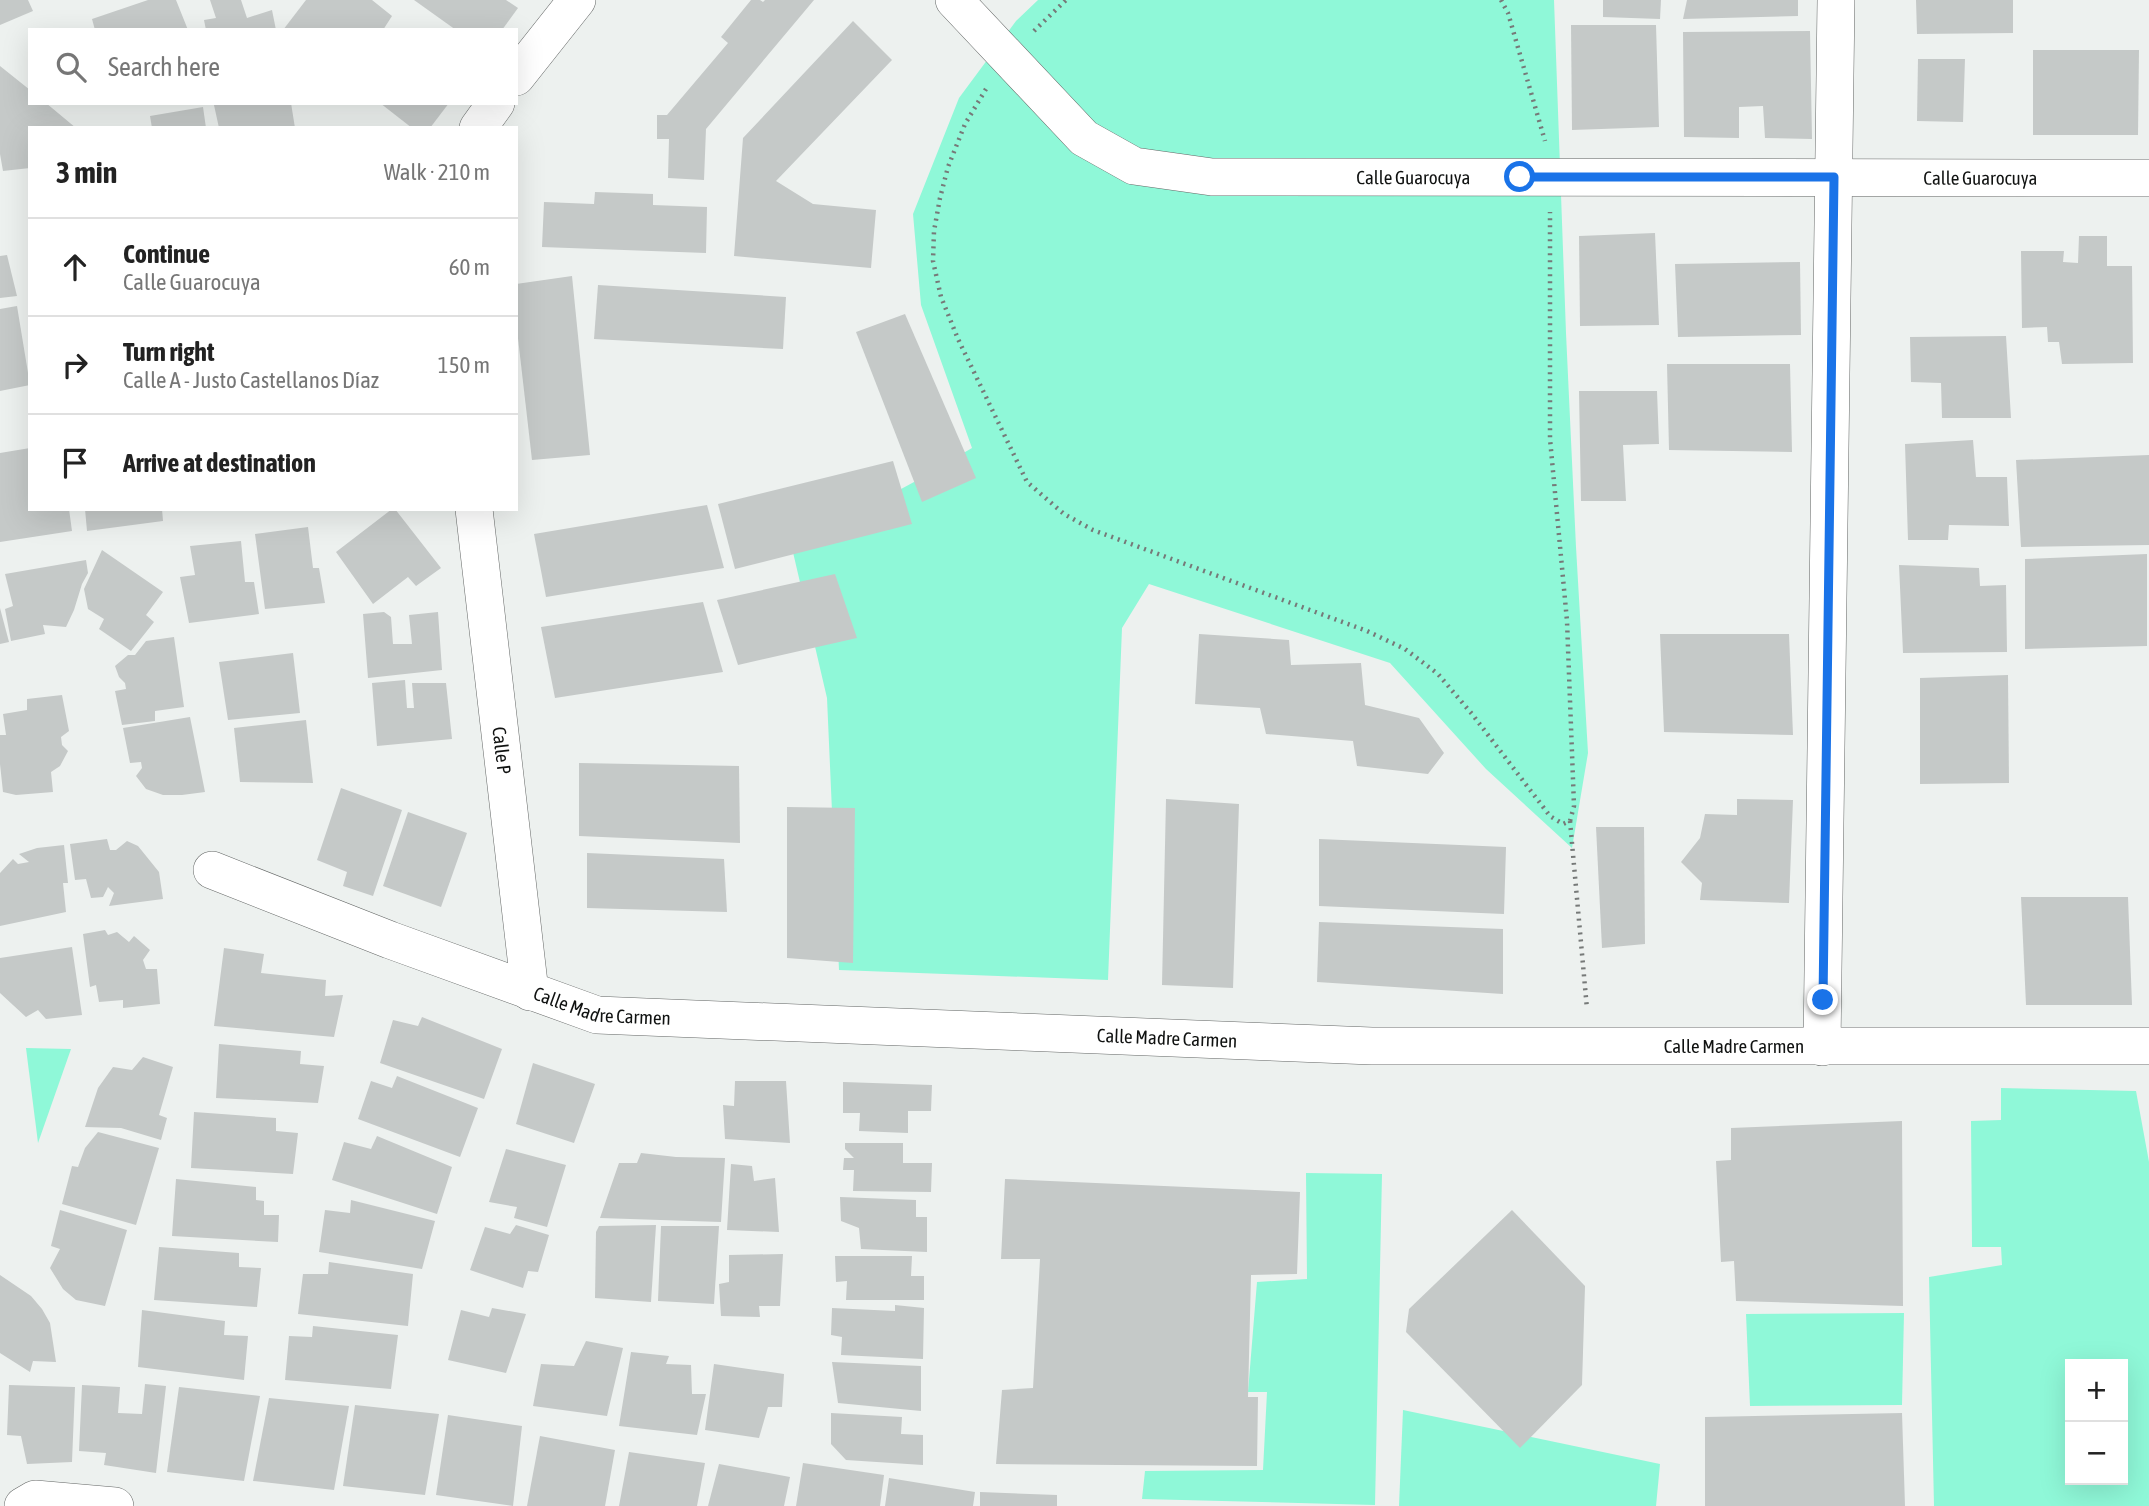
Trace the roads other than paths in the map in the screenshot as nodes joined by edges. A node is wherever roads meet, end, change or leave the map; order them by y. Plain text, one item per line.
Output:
1 (577, 0) edge
2 (954, 0) edge
3 (1836, 0) edge
4 (518, 74) edge
5 (495, 105) edge
6 (479, 126) edge
7 (1834, 177) junction
8 (2149, 178) edge
9 (474, 511) edge
10 (212, 870) dead end
11 (530, 992) junction
12 (2149, 1046) edge
13 (1822, 1047) junction
14 (23, 1506) edge
15 (115, 1506) edge

1 - 4 street
2 - 7 street, Calle Guarocuya
3 - 7 street
5 - 6 street
7 - 8 street, Calle Guarocuya
7 - 13 street
9 - 11 street, Calle P
10 - 11 street, Calle Madre Carmen
11 - 13 street, Calle Madre Carmen
12 - 13 street, Calle Madre Carmen
14 - 15 street

